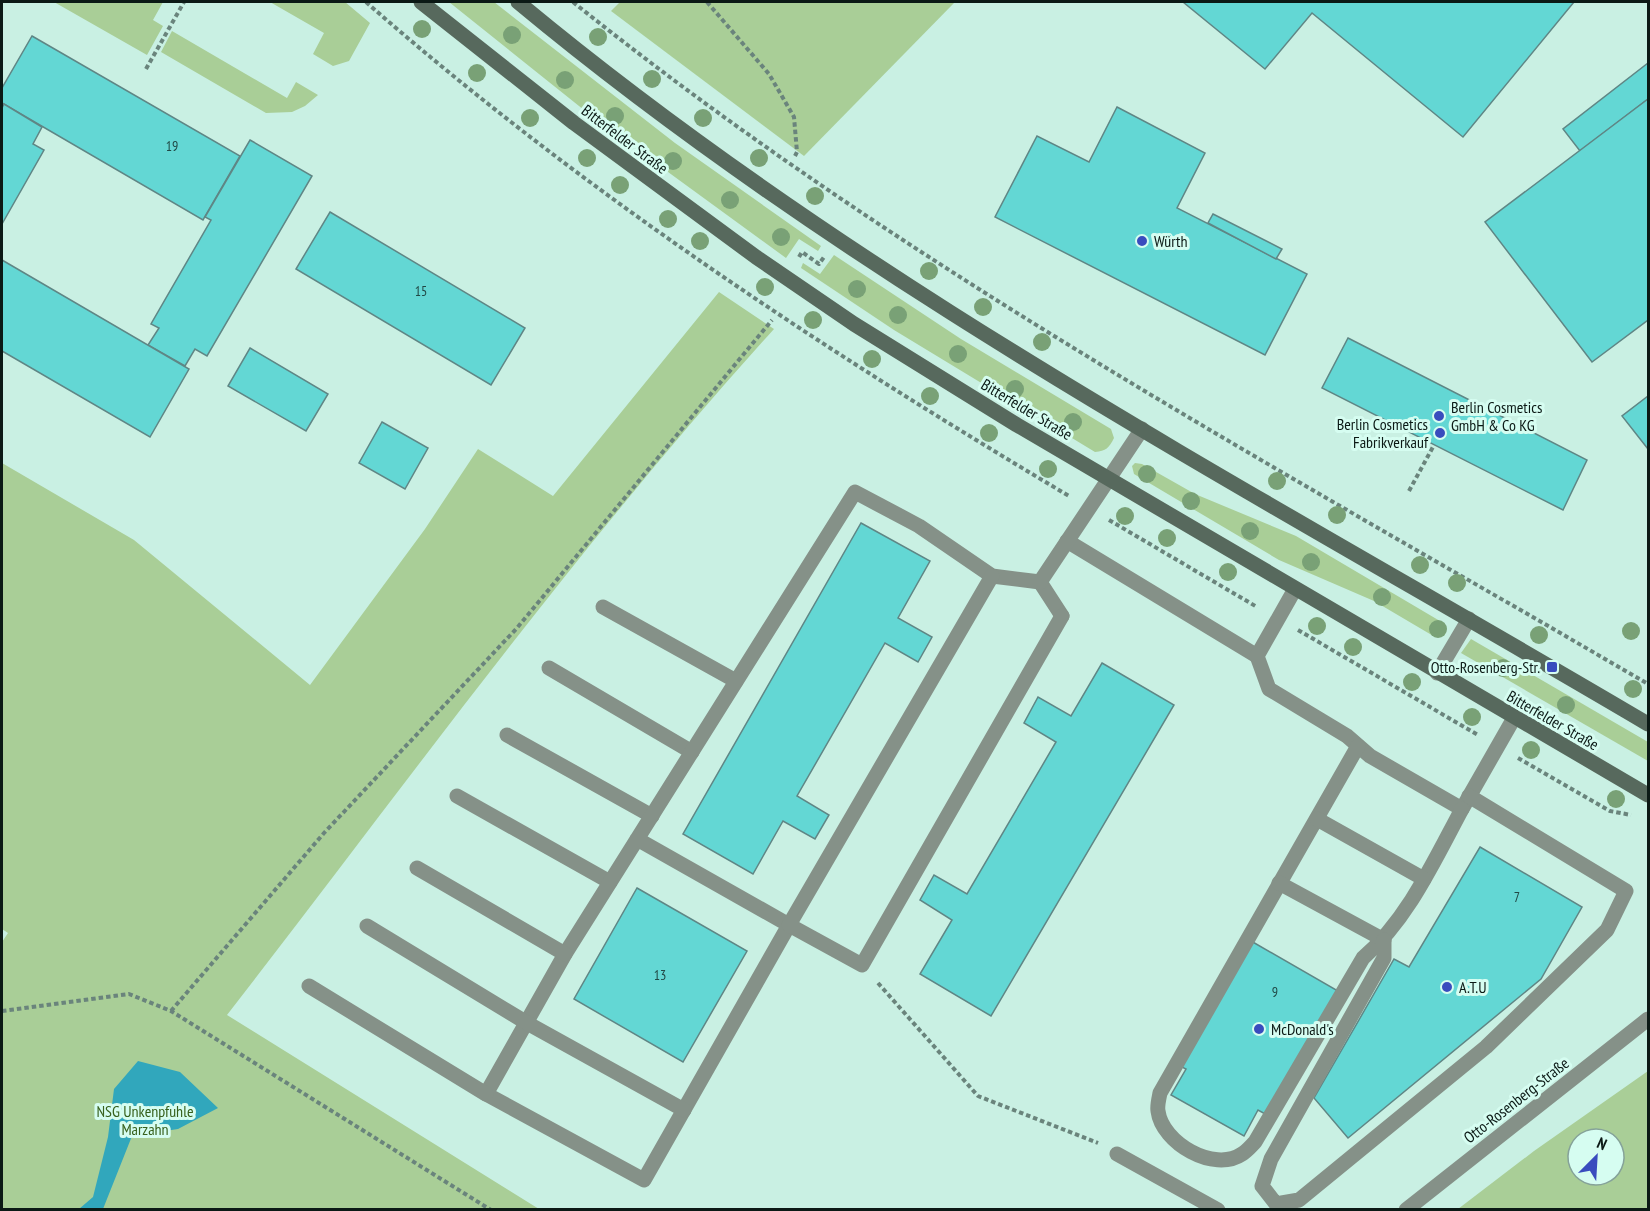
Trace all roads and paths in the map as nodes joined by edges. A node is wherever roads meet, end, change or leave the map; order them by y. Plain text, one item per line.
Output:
1 (184, 2) edge
2 (366, 2) edge
3 (421, 2) edge
4 (518, 2) edge
5 (573, 2) edge
6 (707, 2) edge
7 (146, 69) dead end
8 (795, 156) dead end
9 (827, 252) dead end
10 (794, 264) dead end
11 (772, 320) dead end
12 (1142, 429) junction
13 (1434, 445) dead end
14 (1109, 478) junction
15 (1409, 491) dead end
16 (1089, 508) junction
17 (1067, 541) junction
18 (992, 576) junction
19 (1040, 582) junction
20 (1295, 589) junction
21 (603, 607) dead end
22 (1278, 619) junction
23 (1469, 619) junction
24 (1257, 656) junction
25 (549, 668) dead end
26 (1437, 673) junction
27 (736, 681) junction
28 (1648, 684) edge
29 (1514, 718) junction
30 (1648, 724) edge
31 (507, 735) dead end
32 (1358, 746) junction
33 (1497, 746) junction
34 (692, 752) junction
35 (1648, 795) edge
36 (457, 796) dead end
37 (1466, 803) junction
38 (652, 816) junction
39 (1641, 817) dead end
40 (1317, 819) junction
41 (637, 839) junction
42 (417, 868) dead end
43 (1424, 879) junction
44 (610, 882) junction
45 (1279, 882) junction
46 (789, 925) junction
47 (367, 926) dead end
48 (1384, 940) junction
49 (565, 954) junction
50 (862, 965) junction
51 (309, 986) dead end
52 (2, 1011) edge
53 (171, 1011) junction
54 (1648, 1019) edge
55 (527, 1023) junction
56 (486, 1094) junction
57 (684, 1110) junction
58 (1117, 1154) joint
59 (1275, 1207) edge
60 (491, 1209) edge
61 (1218, 1209) edge
62 (1406, 1209) edge

1 - 7 path
2 - 16 path
3 - 14 main road, Bitterfelder Straße
4 - 12 main road
5 - 28 path
6 - 8 path
9 - 10 path
11 - 53 path
12 - 14 street
12 - 23 main road
13 - 15 path
14 - 16 street
14 - 20 main road, Bitterfelder Straße
16 - 17 street
16 - 22 path
17 - 19 street
17 - 24 street
18 - 19 street
18 - 27 street
18 - 46 street
19 - 50 street
20 - 22 street
20 - 26 main road, Bitterfelder Straße
21 - 27 street
22 - 24 street
22 - 33 path
23 - 26 street
23 - 30 main road
24 - 32 street
25 - 34 street
26 - 29 main road, Bitterfelder Straße
27 - 34 street
29 - 33 street
29 - 35 main road, Bitterfelder Straße
31 - 38 street
32 - 37 street
32 - 40 street
33 - 37 street
33 - 39 path
34 - 38 street
36 - 44 street
37 - 43 street
37 - 59 street
38 - 41 street
40 - 43 street
40 - 45 street
41 - 44 street
41 - 46 street
42 - 49 street
43 - 48 street
44 - 49 street
45 - 48 street
45 - 48 street
46 - 50 street
46 - 57 street
47 - 55 street
48 - 59 street
49 - 55 street
50 - 58 path
51 - 56 street
52 - 53 path
53 - 60 path
54 - 62 street, Otto-Rosenberg-Straße
55 - 56 street
55 - 57 street
56 - 57 street
58 - 61 street

